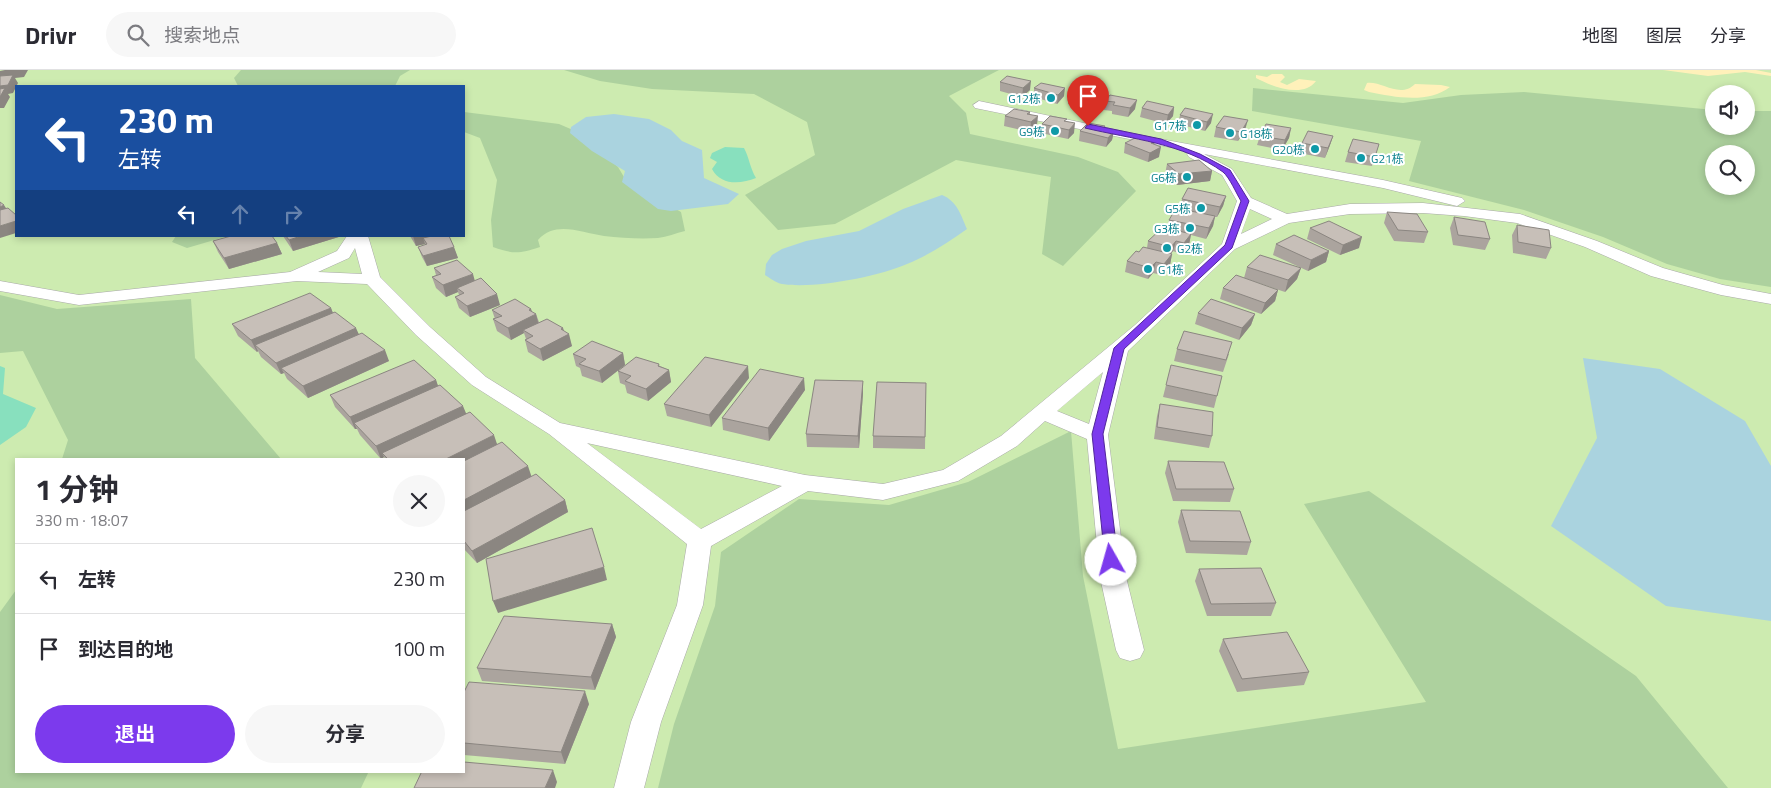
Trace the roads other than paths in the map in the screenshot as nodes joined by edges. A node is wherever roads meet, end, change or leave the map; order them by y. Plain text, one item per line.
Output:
1 (980, 105) dead end
2 (1158, 141) junction
3 (1256, 160) junction
4 (1227, 172) junction
5 (1383, 184) junction
6 (1245, 201) junction
7 (1379, 208) junction
8 (1286, 219) junction
9 (1520, 219) junction
10 (354, 237) edge
11 (360, 237) edge
12 (1229, 246) junction
13 (294, 277) junction
14 (372, 279) junction
15 (0, 286) edge
16 (1771, 299) edge
17 (1120, 348) junction
18 (1043, 413) junction
19 (553, 428) junction
20 (1097, 434) junction
21 (806, 483) junction
22 (700, 541) junction
23 (1130, 650) dead end
24 (629, 788) edge

1 - 2 street
2 - 3 street
2 - 4 street
3 - 4 street
3 - 5 street
4 - 6 street
5 - 7 street
5 - 9 street
6 - 8 street
6 - 12 street
7 - 8 street
7 - 9 street
8 - 12 street
9 - 16 street
10 - 13 street
11 - 14 street
12 - 17 street
13 - 14 street
13 - 15 street
14 - 19 street
17 - 18 street
17 - 20 street
18 - 20 street
18 - 21 street
19 - 21 street
19 - 22 street
20 - 23 street
21 - 22 street
22 - 24 street

